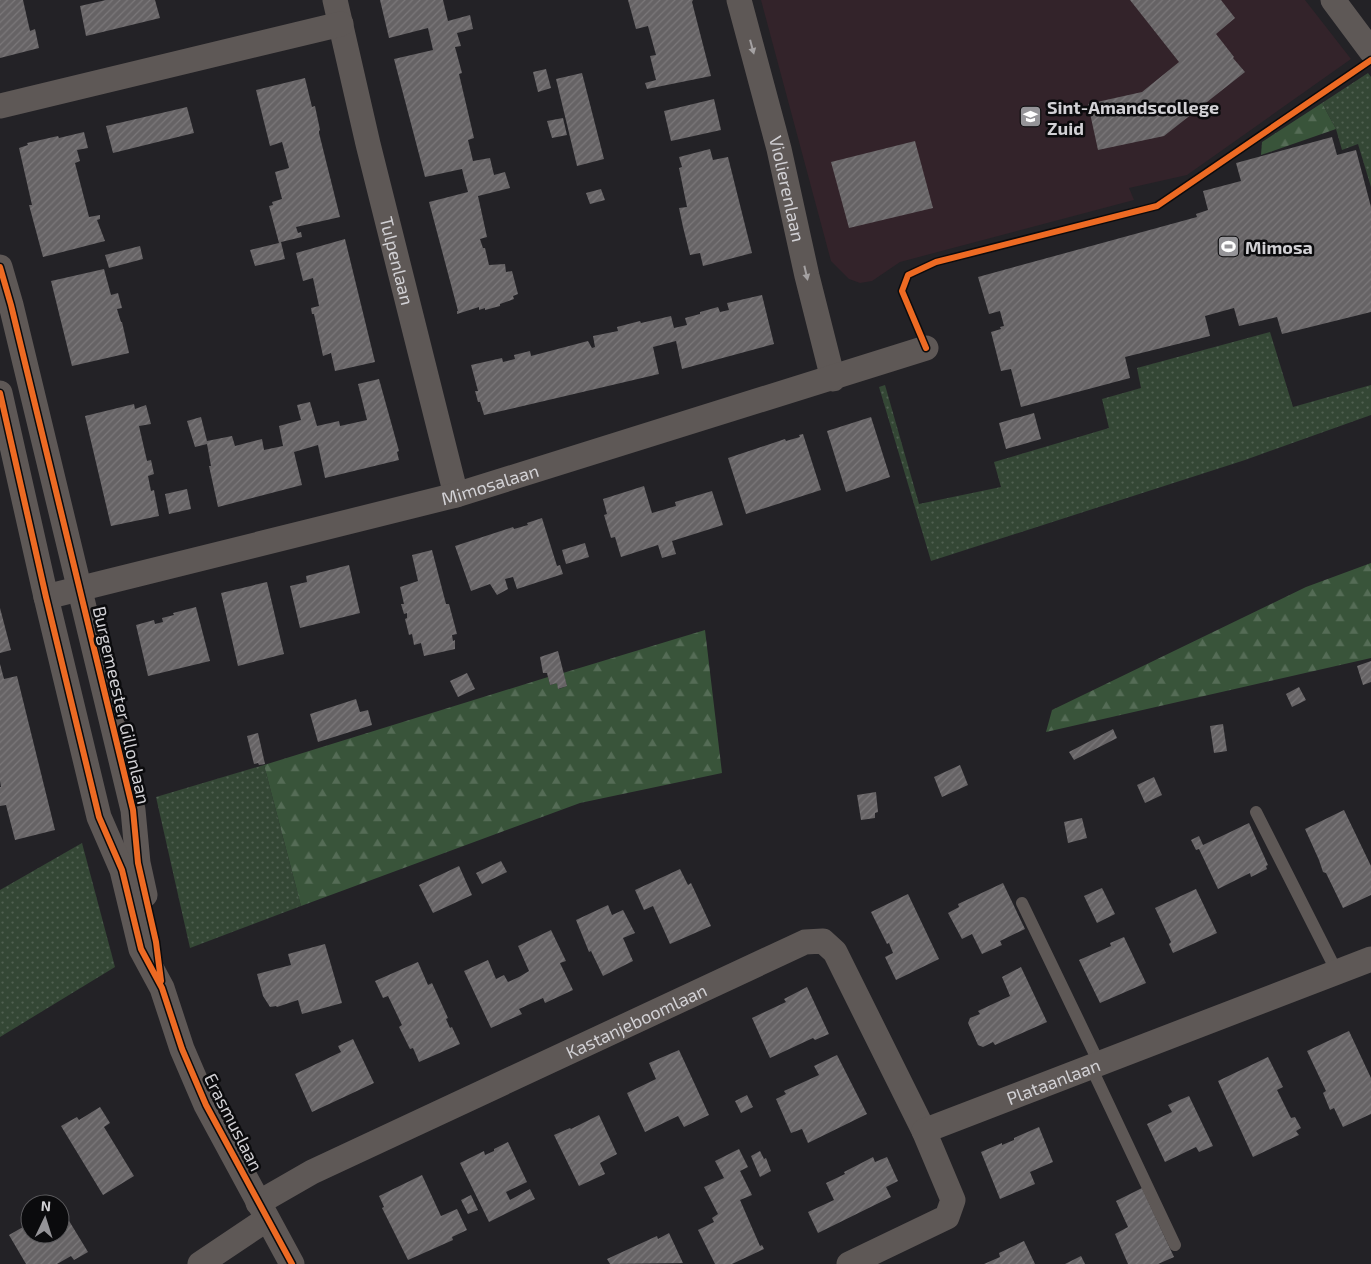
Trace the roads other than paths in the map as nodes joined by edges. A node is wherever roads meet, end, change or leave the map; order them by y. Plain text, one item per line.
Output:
1 (739, 0) edge
2 (1333, 0) edge
3 (338, 12) edge
4 (1371, 51) edge
5 (0, 106) edge
6 (0, 267) edge
7 (5, 307) edge
8 (926, 348) dead end
9 (832, 379) junction
10 (0, 393) edge
11 (456, 495) junction
12 (79, 588) junction
13 (46, 597) junction
14 (1256, 812) dead end
15 (1022, 903) dead end
16 (1371, 959) edge
17 (1336, 972) junction
18 (162, 988) junction
19 (1095, 1065) junction
20 (924, 1131) junction
21 (263, 1211) junction
22 (1176, 1245) dead end
23 (200, 1264) edge
24 (292, 1264) edge
25 (849, 1264) edge

1 -> 9 street, Violierenlaan
2 - 4 street
3 - 5 street, Tulpenlaan
3 - 11 street, Tulpenlaan
6 - 7 street, Burgemeester Gillonlaan
7 - 12 street, Burgemeester Gillonlaan
8 - 9 street, Mimosalaan
9 - 11 street, Mimosalaan
10 - 13 street
11 - 12 street, Mimosalaan
12 - 13 street, Mimosalaan
12 - 18 street, Burgemeester Gillonlaan
13 - 18 street
14 - 17 lane
15 - 19 lane
16 - 17 street, Plataanlaan
17 - 19 street, Plataanlaan
18 - 21 street, Erasmuslaan
19 - 20 street, Plataanlaan
19 - 22 lane
20 - 21 street, Kastanjeboomlaan
20 - 25 street
21 - 23 street, Kastanjeboomlaan
21 - 24 street, Erasmuslaan

